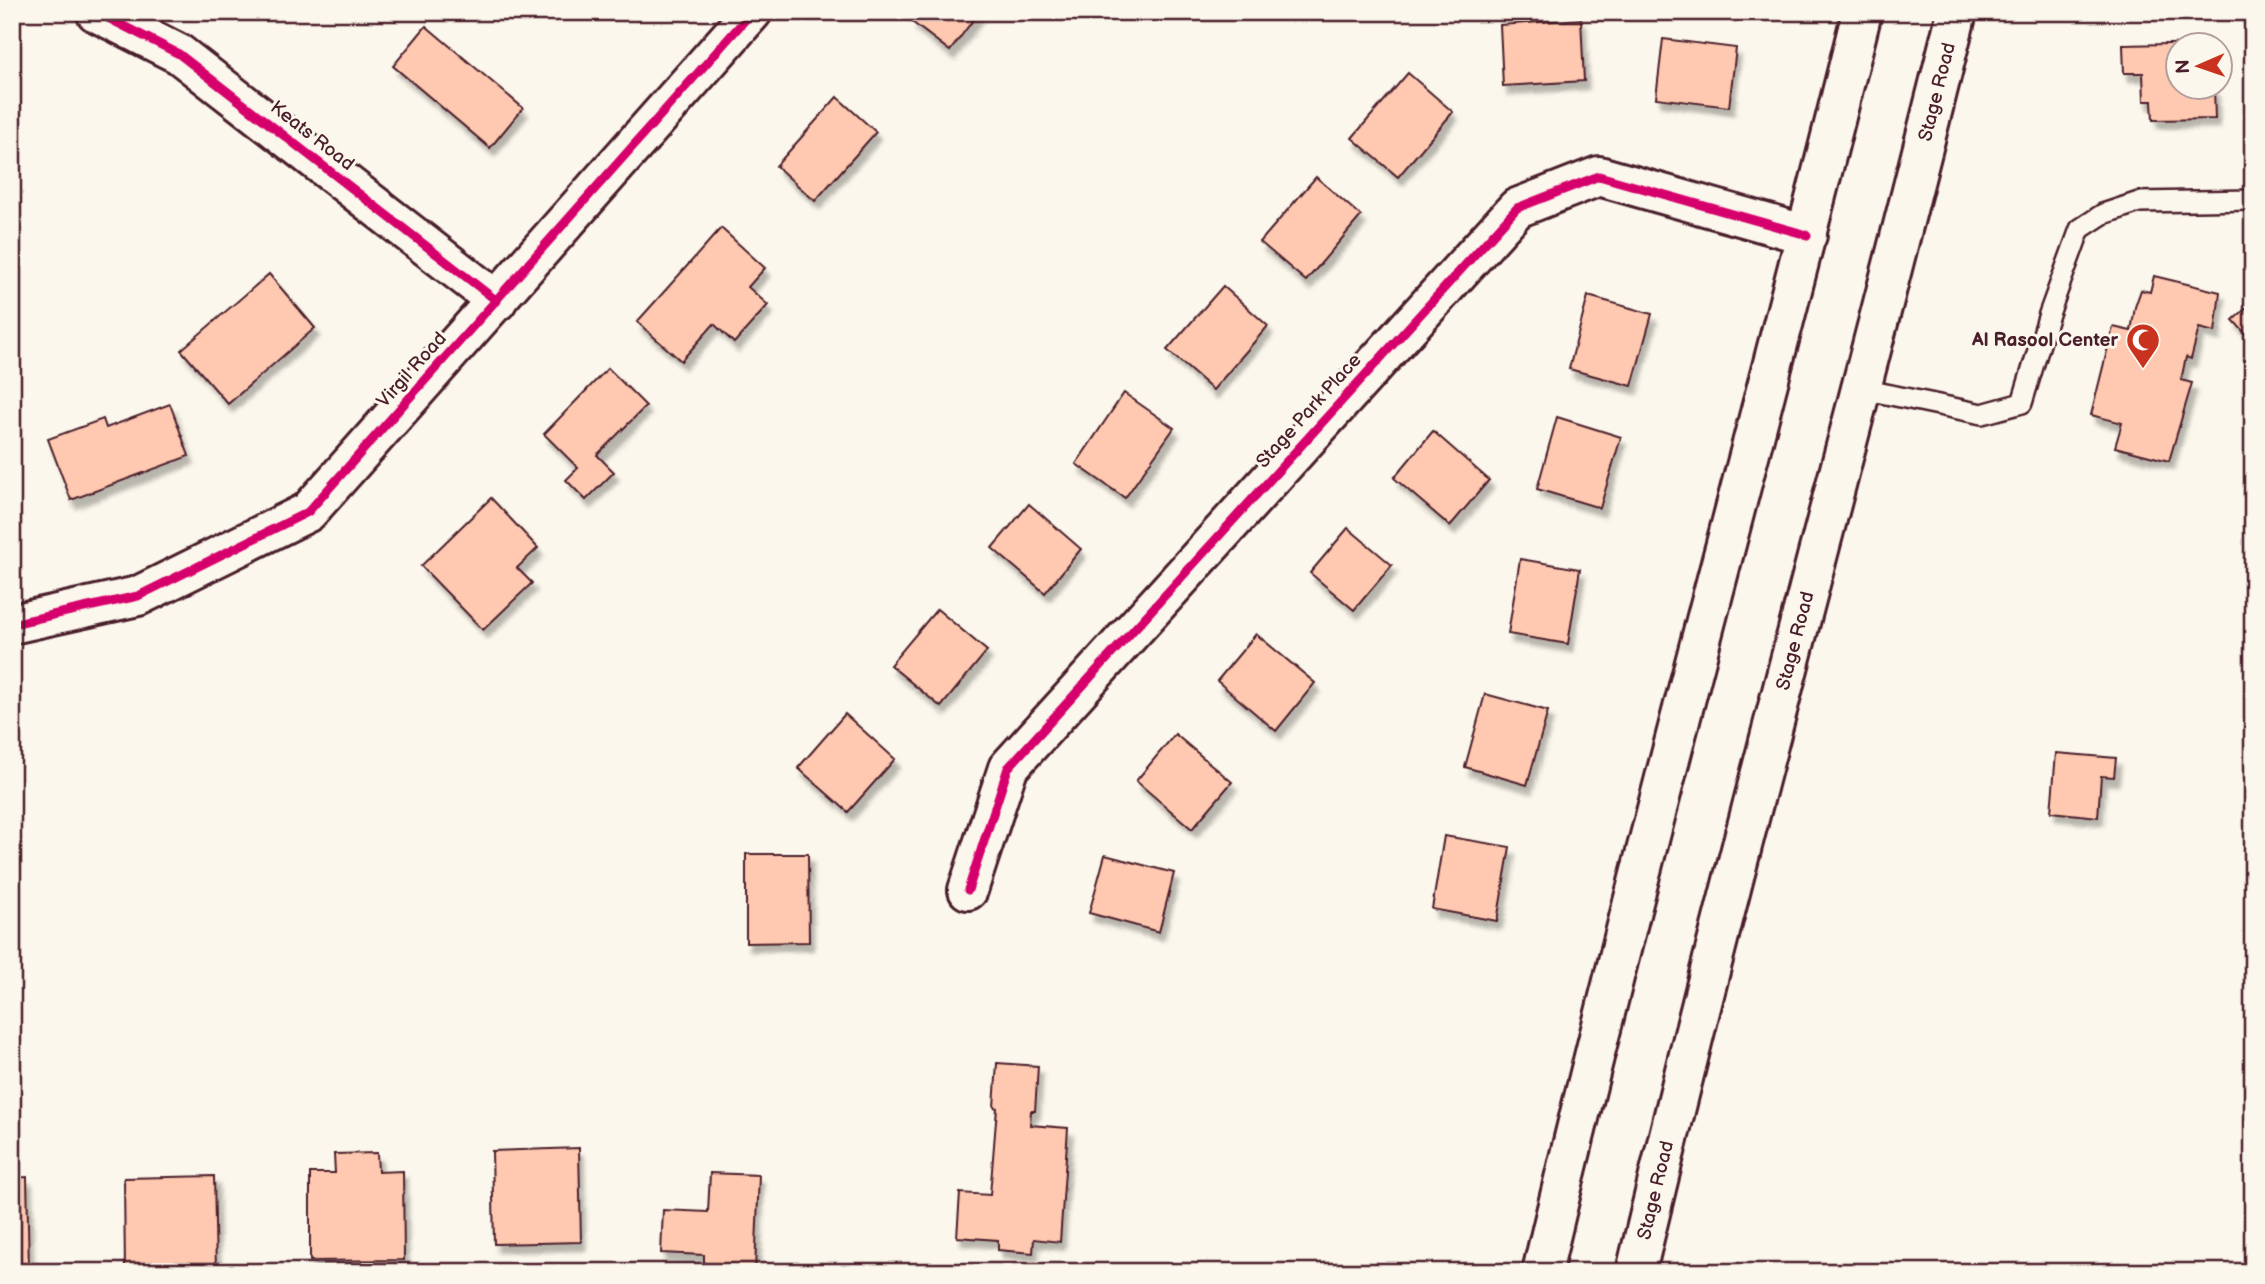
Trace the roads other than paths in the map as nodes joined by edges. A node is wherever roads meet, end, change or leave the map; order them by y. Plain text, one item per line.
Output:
1 (96, 12) edge
2 (752, 12) edge
3 (1861, 12) edge
4 (1957, 12) edge
5 (2253, 200) edge
6 (1807, 235) junction
7 (497, 302) junction
8 (1862, 389) junction
9 (12, 624) edge
10 (968, 890) dead end
11 (1542, 1272) edge
12 (1636, 1272) edge

1 - 7 street, Keats Road
2 - 7 street, Virgil Road
3 - 6 street
4 - 8 street, Stage Road
5 - 8 lane
6 - 10 street, Stage Park Place
6 - 11 street
7 - 9 street, Virgil Road
8 - 12 street, Stage Road

